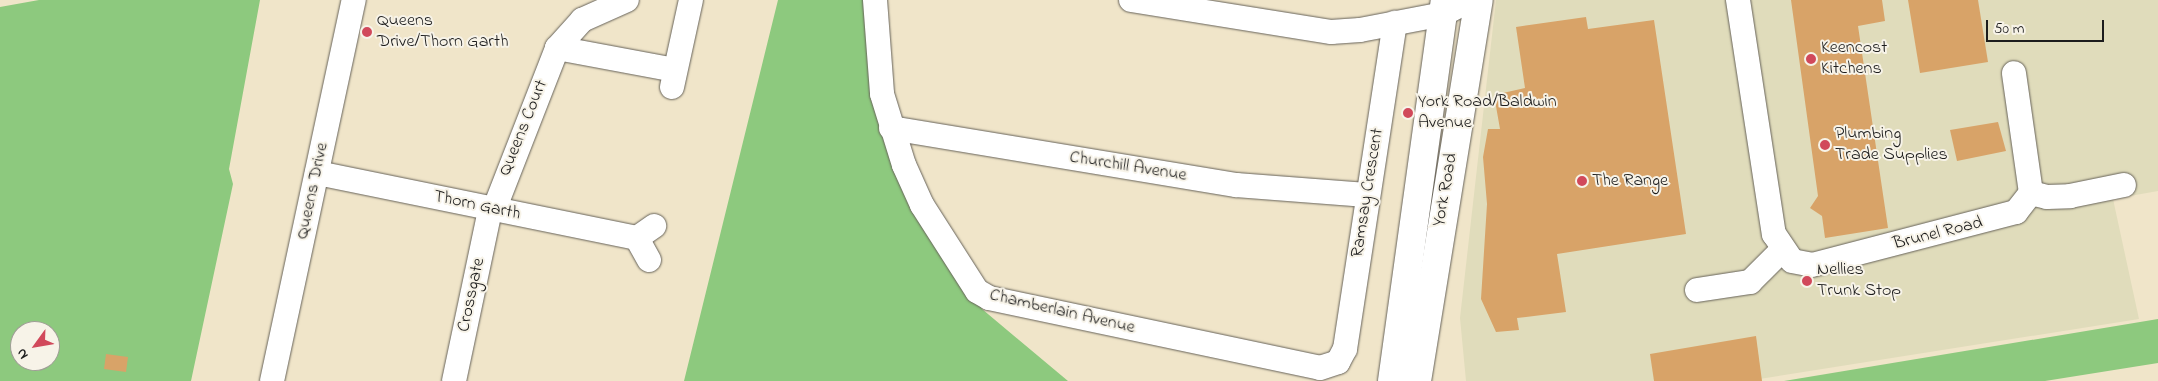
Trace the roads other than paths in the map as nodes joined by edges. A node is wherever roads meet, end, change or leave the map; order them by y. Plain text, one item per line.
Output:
1 (354, 0) edge
2 (627, 0) edge
3 (691, 0) edge
4 (875, 0) edge
5 (1131, 0) edge
6 (1471, 0) edge
7 (1479, 0) edge
8 (1738, 0) edge
9 (1444, 7) edge
10 (1395, 23) junction
11 (557, 48) junction
12 (2014, 73) dead end
13 (891, 128) junction
14 (317, 173) junction
15 (2124, 185) dead end
16 (2031, 194) junction
17 (1367, 195) junction
18 (492, 210) junction
19 (1782, 250) junction
20 (649, 260) dead end
21 (1697, 290) dead end
22 (1338, 362) joint
23 (275, 381) edge
24 (454, 381) edge
25 (1392, 381) edge
26 (1417, 381) edge

1 - 14 street, Queens Drive
2 - 11 street, Queens Court
3 - 11 street
4 - 13 street, Chamberlain Avenue
5 - 10 street
6 - 9 street
7 - 26 highway, York Road
8 - 19 street
9 - 10 street
9 - 25 highway, York Road
10 - 17 street, Ramsay Crescent
11 - 18 street, Queens Court
12 - 16 street
13 - 17 street, Churchill Avenue
13 - 22 street, Chamberlain Avenue
14 - 18 street, Thorn Garth
14 - 23 street, Queens Drive
15 - 16 street
16 - 19 street, Brunel Road
17 - 22 street, Ramsay Crescent
18 - 20 street, Thorn Garth
18 - 24 street, Crossgate
19 - 21 street

